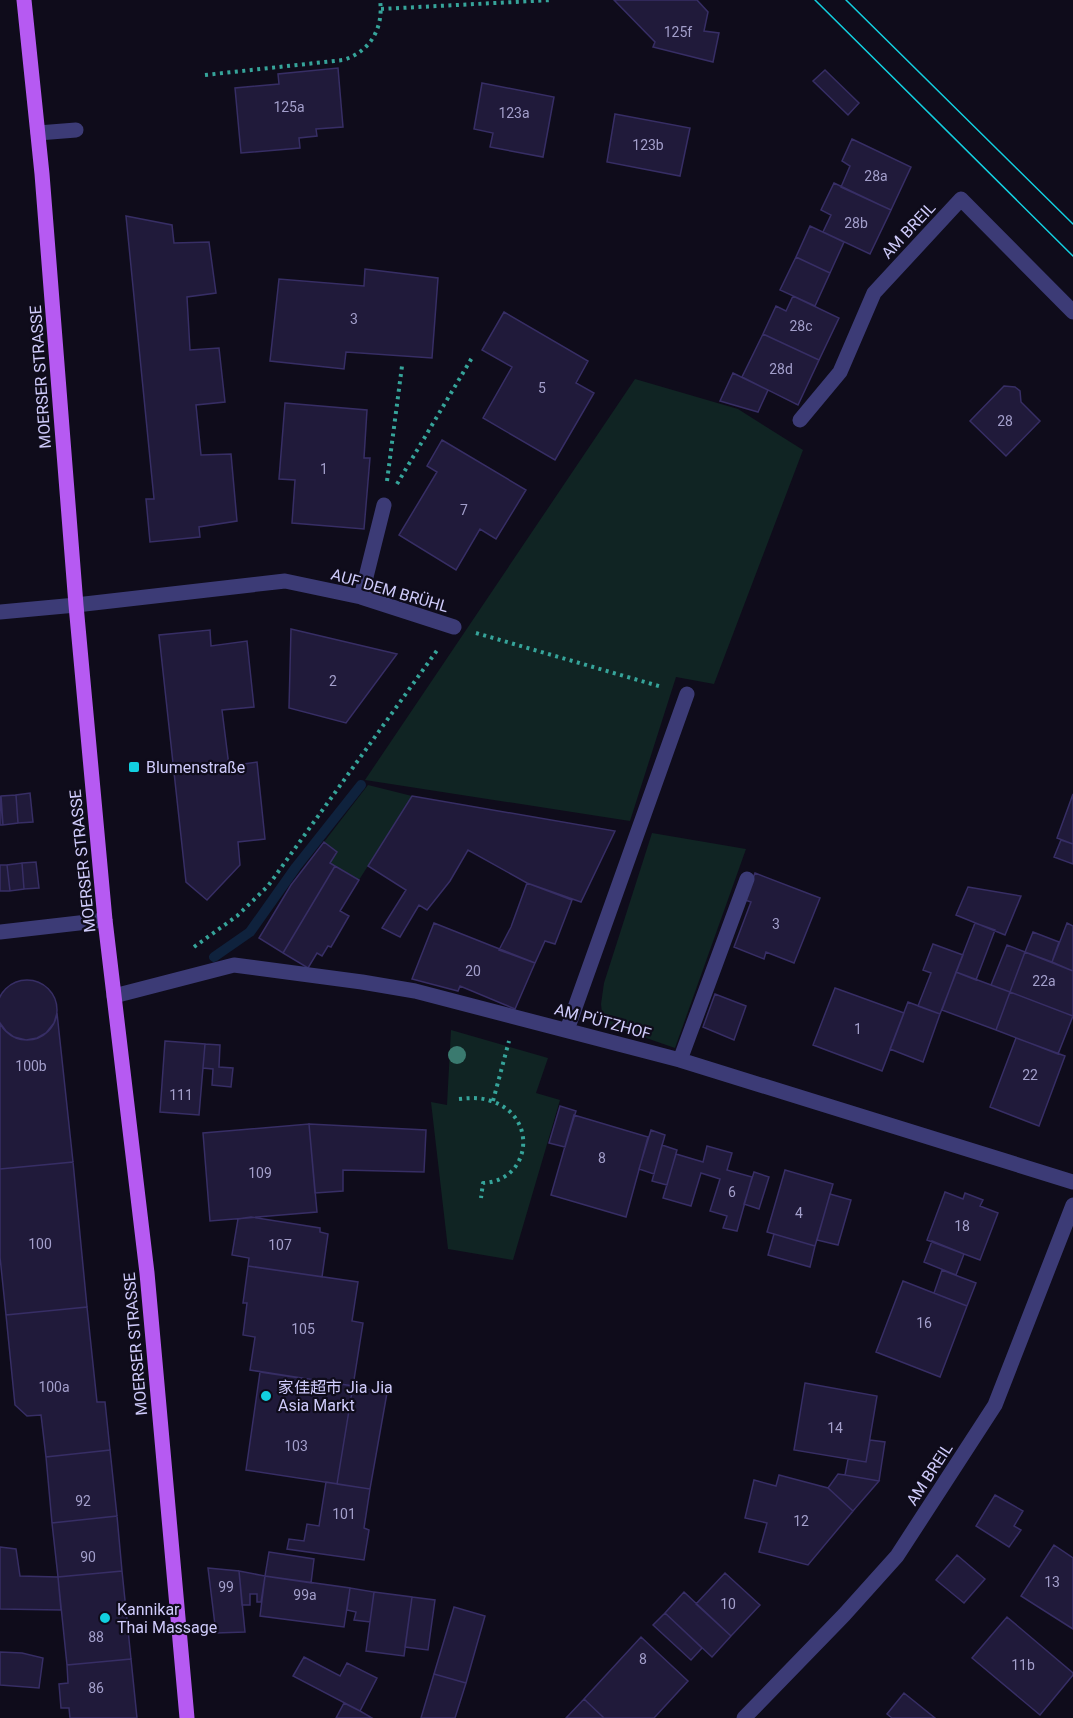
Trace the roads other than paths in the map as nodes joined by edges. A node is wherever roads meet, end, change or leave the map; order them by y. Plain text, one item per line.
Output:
1 (24, 0) edge
2 (76, 130) dead end
3 (38, 133) junction
4 (1073, 312) edge
5 (800, 420) dead end
6 (384, 505) road end
7 (361, 597) junction
8 (76, 605) junction
9 (0, 612) edge
10 (454, 627) road end
11 (687, 694) road end
12 (747, 879) dead end
13 (105, 920) junction
14 (0, 932) edge
15 (114, 996) junction
16 (567, 1030) junction
17 (680, 1060) junction
18 (1073, 1182) edge
19 (1073, 1205) edge
20 (187, 1718) edge
21 (744, 1718) edge

1 - 3 main road, MOERSER STRASSE
2 - 3 street
3 - 8 main road, MOERSER STRASSE
4 - 5 street, AM BREIL
6 - 7 street
7 - 8 street, AUF DEM BRÜHL
7 - 10 street, AUF DEM BRÜHL
8 - 9 street, AUF DEM BRÜHL
8 - 13 main road, MOERSER STRASSE
11 - 16 street
12 - 17 street
13 - 14 street
13 - 15 main road, MOERSER STRASSE
15 - 16 street, AM PÜTZHOF
15 - 20 main road, MOERSER STRASSE
16 - 17 street, AM PÜTZHOF
17 - 18 street, AM PÜTZHOF
19 - 21 street, AM BREIL

